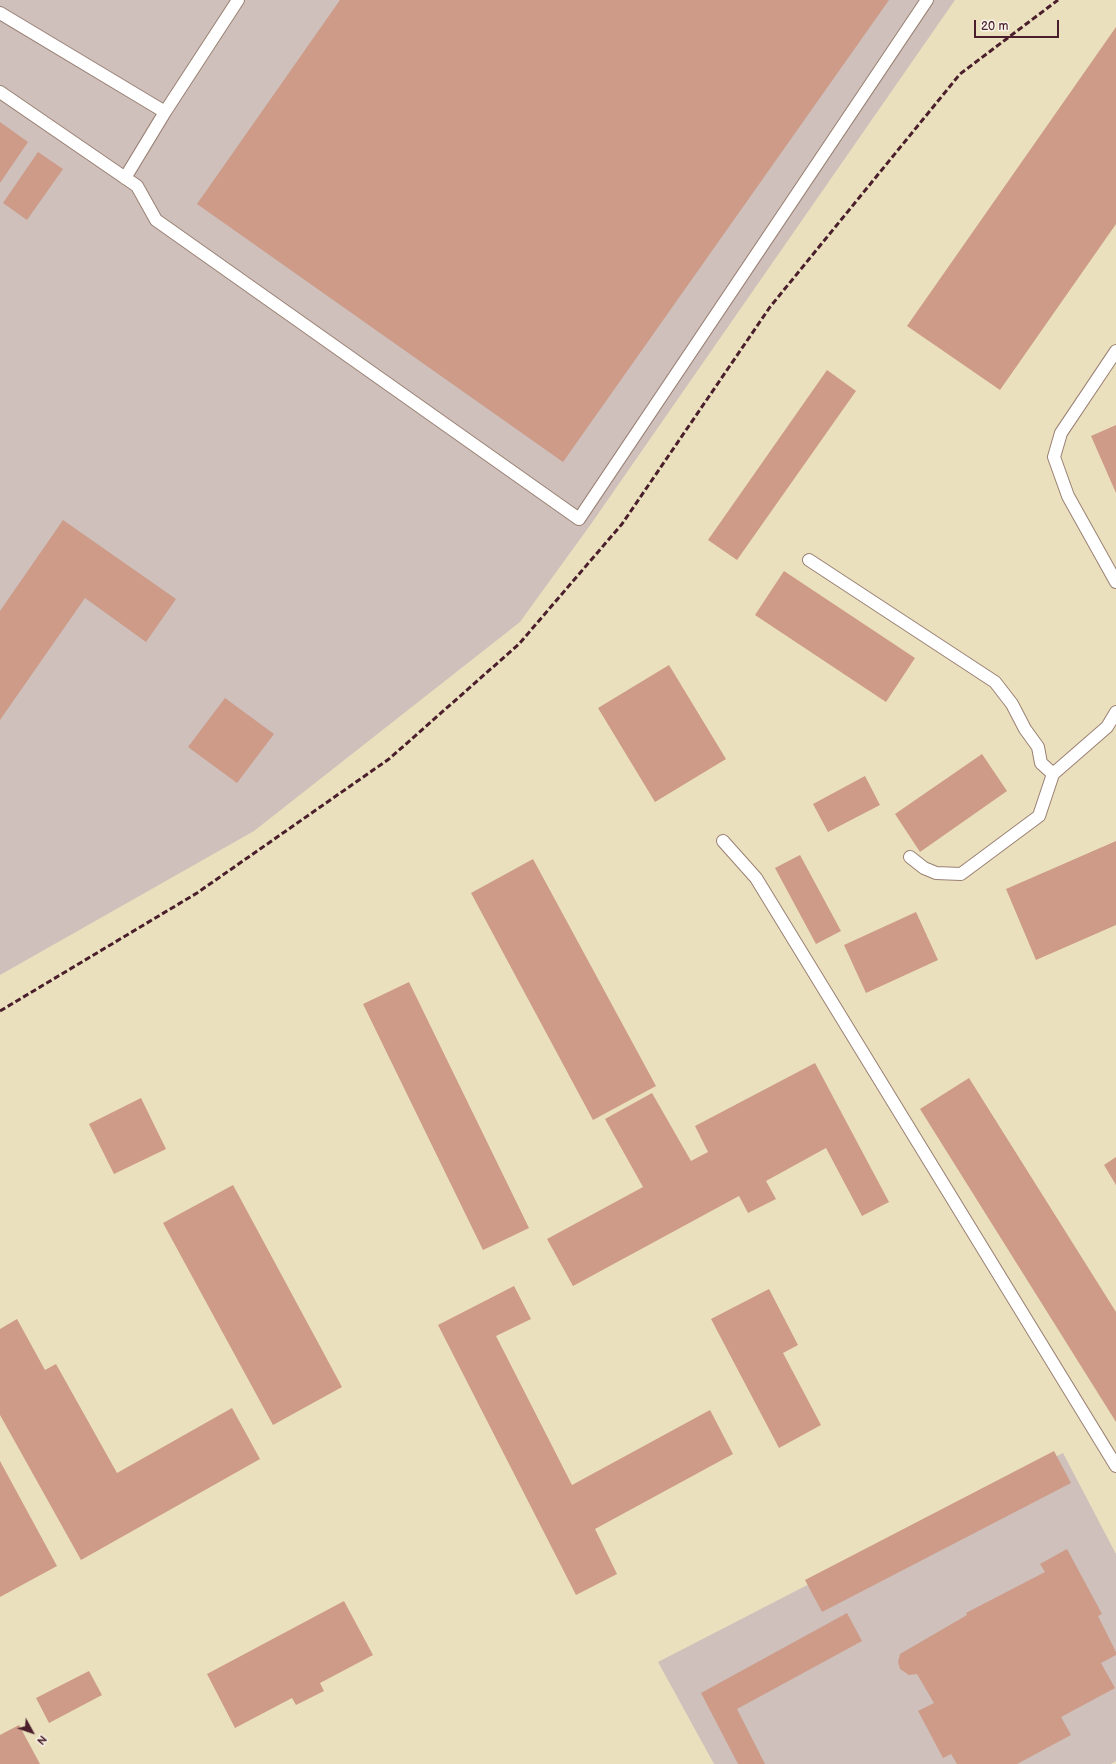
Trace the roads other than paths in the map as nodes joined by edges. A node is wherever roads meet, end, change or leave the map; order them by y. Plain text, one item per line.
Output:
1 (238, 0) edge
2 (927, 0) edge
3 (0, 13) edge
4 (0, 92) edge
5 (165, 112) junction
6 (125, 178) junction
7 (1116, 351) edge
8 (809, 560) dead end
9 (1116, 582) edge
10 (1116, 712) edge
11 (1053, 774) junction
12 (723, 841) dead end
13 (910, 858) dead end
14 (1116, 1466) edge

1 - 5 lane
2 - 6 lane
3 - 5 lane
4 - 6 lane
5 - 6 lane
7 - 9 lane
8 - 11 lane
10 - 11 lane
11 - 13 lane
12 - 14 lane

